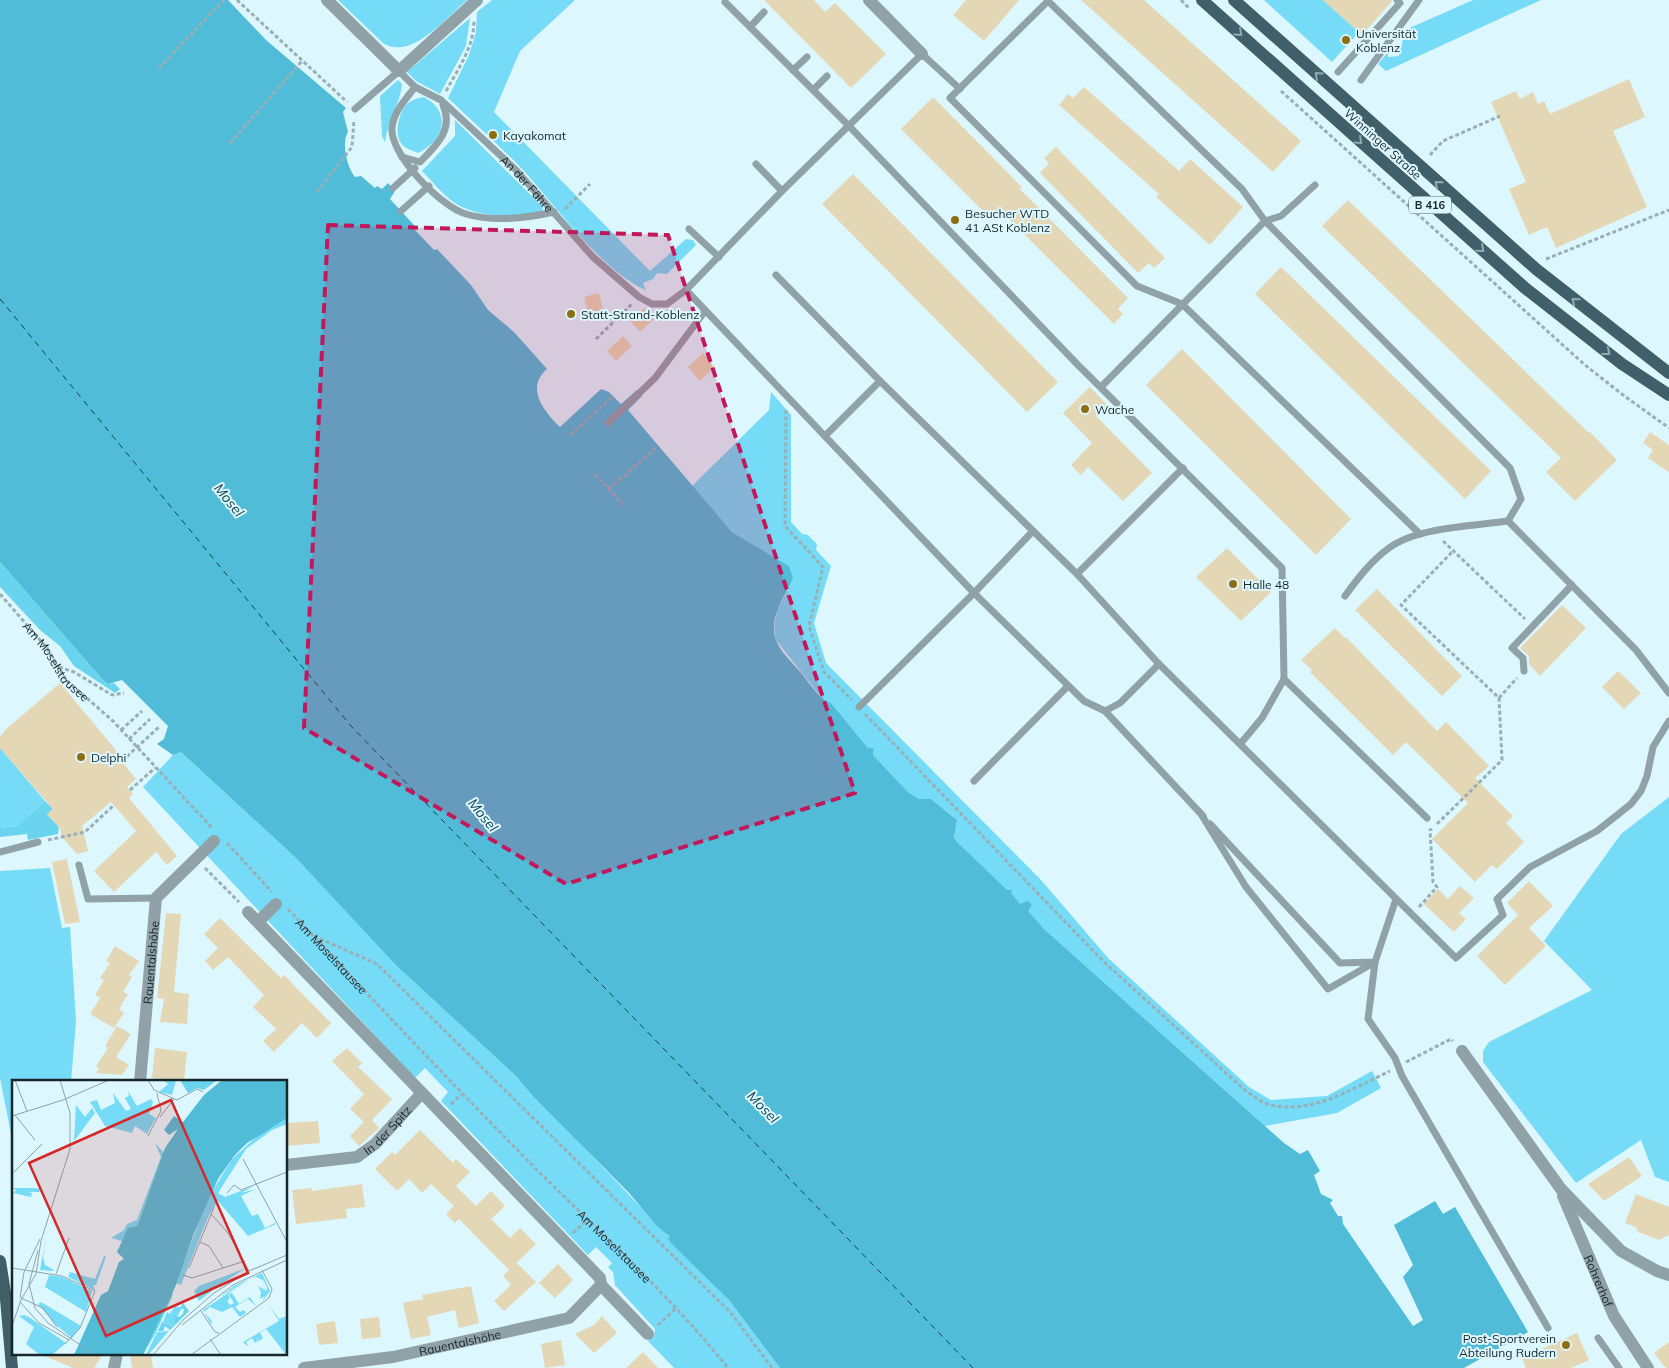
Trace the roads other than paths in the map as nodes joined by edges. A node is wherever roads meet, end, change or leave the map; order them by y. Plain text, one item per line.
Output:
1 (327, 0) edge
2 (869, 0) edge
3 (1202, 0) edge
4 (1234, 0) edge
5 (1397, 0) edge
6 (1419, 0) edge
7 (475, 1) edge
8 (726, 2) dead end
9 (764, 12) dead end
10 (750, 27) junction
11 (922, 54) junction
12 (807, 57) dead end
13 (793, 70) junction
14 (399, 71) junction
15 (1338, 72) dead end
16 (827, 76) dead end
17 (1361, 80) dead end
18 (415, 87) junction
19 (960, 89) junction
20 (813, 90) junction
21 (441, 100) junction
22 (355, 109) road end
23 (850, 126) junction
24 (402, 157) junction
25 (420, 162) junction
26 (756, 164) dead end
27 (413, 170) junction
28 (1315, 185) dead end
29 (429, 186) junction
30 (392, 188) dead end
31 (782, 191) junction
32 (400, 211) dead end
33 (556, 214) junction
34 (1265, 222) junction
35 (689, 229) dead end
36 (719, 258) junction
37 (776, 275) dead end
38 (686, 290) junction
39 (1182, 304) junction
40 (705, 311) junction
41 (1669, 373) edge
42 (880, 381) junction
43 (1101, 387) junction
44 (1669, 394) edge
45 (608, 423) dead end
46 (825, 436) junction
47 (1183, 468) junction
48 (1508, 522) junction
49 (1033, 531) junction
50 (1420, 534) junction
51 (1077, 574) junction
52 (1572, 585) junction
53 (974, 593) junction
54 (1345, 596) dead end
55 (1159, 664) junction
56 (1524, 671) road end
57 (1284, 679) junction
58 (1068, 686) junction
59 (1669, 693) edge
60 (859, 707) road end
61 (1105, 710) junction
62 (1669, 722) edge
63 (1241, 743) junction
64 (974, 781) dead end
65 (1201, 814) junction
66 (1427, 818) dead end
67 (218, 837) road end
68 (38, 842) road end
69 (0, 852) edge
70 (79, 864) dead end
71 (156, 898) junction
72 (1396, 899) junction
73 (279, 902) road end
74 (248, 912) road end
75 (258, 922) junction
76 (1375, 962) junction
77 (1462, 1051) road end
78 (140, 1080) edge
79 (422, 1093) junction
80 (288, 1165) edge
81 (1561, 1189) junction
82 (0, 1261) edge
83 (1669, 1275) edge
84 (601, 1285) junction
85 (1548, 1328) dead end
86 (648, 1334) road end
87 (1598, 1338) dead end
88 (12, 1368) edge
89 (304, 1368) edge
90 (1619, 1368) edge
91 (1648, 1368) edge

1 - 14 street, An der Fähre
2 - 11 street
3 -> 44 main road, Winninger Straße / B 416
41 -> 4 main road, Winninger Straße / B 416
5 - 15 lane
6 - 17 lane
7 - 14 street
8 - 10 lane
9 - 10 lane
10 - 13 lane
11 - 19 lane
11 - 23 lane, An der Fähre
12 - 13 lane
13 - 20 lane
14 - 18 lane, An der Fähre
14 - 22 lane
16 - 20 lane
18 - 21 lane, An der Fähre
18 - 24 lane
19 - 34 lane
19 - 39 lane
20 - 23 lane
21 - 25 lane
21 - 33 lane, An der Fähre
23 - 31 lane, An der Fähre
23 - 43 lane
24 - 25 lane
24 - 27 lane
25 - 27 lane
26 - 31 lane
27 - 29 lane
27 - 30 lane
28 - 34 lane
29 - 32 lane
29 - 33 lane
31 - 36 lane, An der Fähre
33 - 38 lane, An der Fähre
34 - 39 lane
34 - 48 lane
35 - 36 lane
36 - 38 lane, An der Fähre
37 - 42 lane
38 - 40 lane
39 - 43 lane
39 - 50 lane
40 - 45 lane
40 - 46 lane
42 - 46 lane
42 - 49 lane
43 - 47 lane
46 - 53 lane
47 - 51 lane
47 - 57 lane
48 - 50 lane
48 - 52 lane
49 - 51 lane
49 - 53 lane
50 - 54 lane
51 - 55 lane
52 - 56 lane
52 - 59 lane
53 - 58 lane
53 - 60 lane
55 - 61 lane
55 - 63 lane
57 - 63 lane
57 - 66 lane
58 - 61 lane
58 - 64 lane
61 - 65 lane
62 - 72 lane
63 - 72 lane
65 - 76 lane
65 - 76 lane
67 - 71 street
68 - 69 lane
70 - 71 lane
71 - 78 street, Rauentalshöhe
72 - 76 lane
73 - 75 street
74 - 75 street
75 - 79 street
76 - 85 lane
77 - 81 street, Rohrerhof
79 - 80 street, In der Spitz
79 - 84 street
81 - 83 street, Rohrerhof
81 - 91 street, Rohrerhof
82 - 88 main road
84 - 86 street
84 - 89 street, Rauentalshöhe
87 - 90 lane

